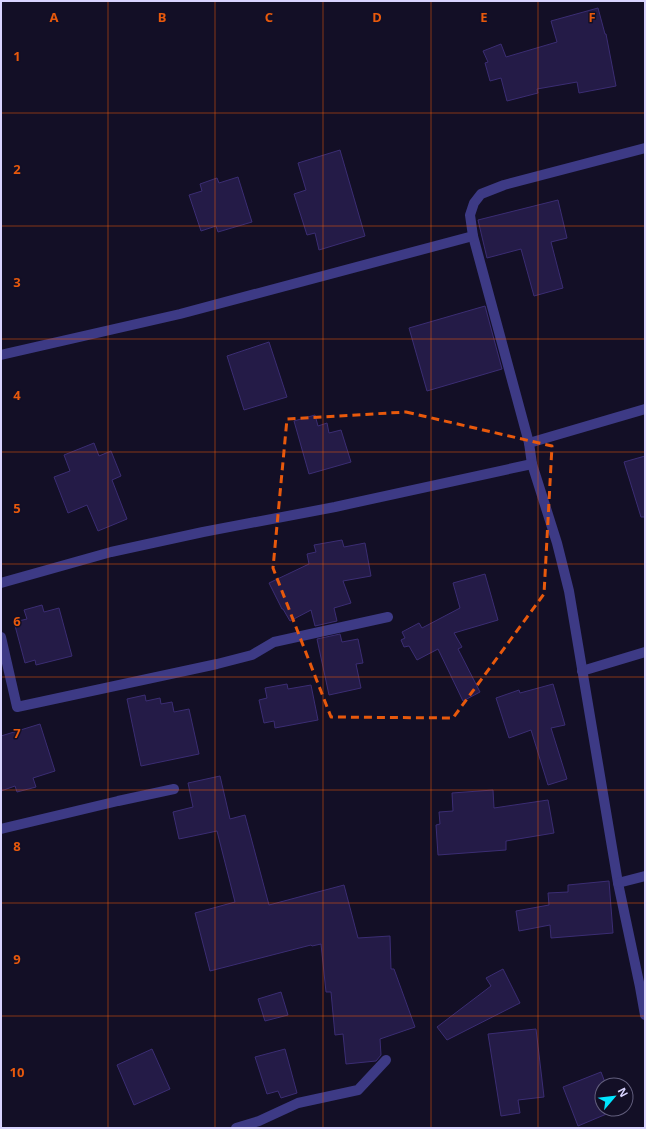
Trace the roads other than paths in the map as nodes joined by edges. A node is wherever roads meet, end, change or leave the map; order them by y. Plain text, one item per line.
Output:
1 (645, 148) edge
2 (473, 236) junction
3 (1, 355) edge
4 (645, 409) edge
5 (529, 443) junction
6 (532, 464) junction
7 (1, 583) edge
8 (388, 617) dead end
9 (1, 637) edge
10 (645, 652) edge
11 (582, 671) junction
12 (174, 789) dead end
13 (1, 829) edge
14 (645, 876) edge
15 (618, 883) junction
16 (645, 1015) edge
17 (386, 1060) dead end
18 (236, 1128) edge

1 - 2 street
2 - 3 street
2 - 5 street
4 - 5 street
5 - 6 street
6 - 7 street
6 - 11 street
8 - 9 street
10 - 11 street
11 - 15 street
12 - 13 street
14 - 15 street
15 - 16 street
17 - 18 street

